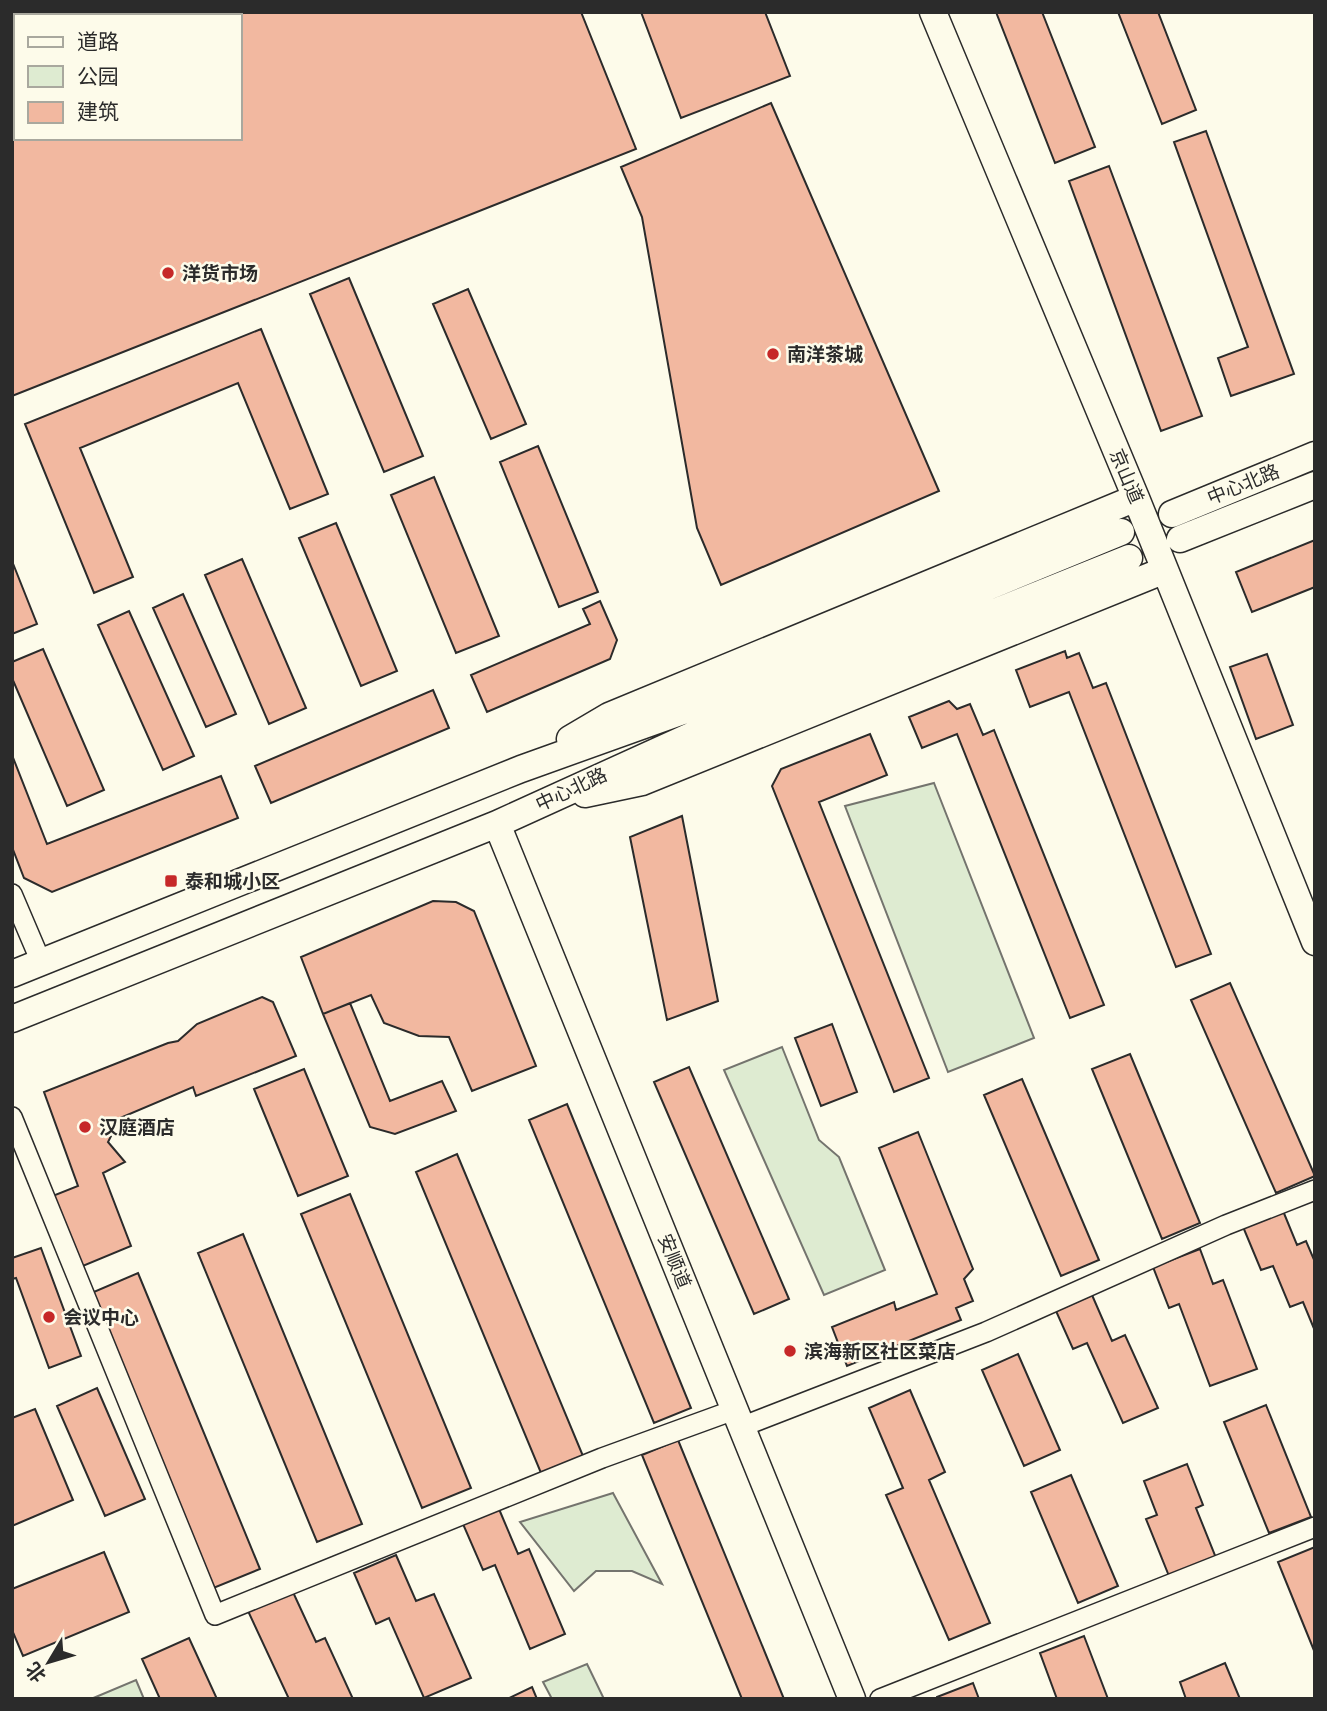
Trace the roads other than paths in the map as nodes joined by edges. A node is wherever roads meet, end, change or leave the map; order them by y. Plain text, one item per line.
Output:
1 (933, 12) edge
2 (1315, 455) edge
3 (1315, 485) edge
4 (1136, 498) junction
5 (1172, 514) dead end
6 (1121, 533) dead end
7 (1180, 539) dead end
8 (1129, 558) dead end
9 (1165, 570) junction
10 (521, 769) junction
11 (536, 805) junction
12 (497, 824) junction
13 (12, 894) edge
14 (1315, 943) edge
15 (41, 962) junction
16 (12, 974) edge
17 (12, 1019) edge
18 (12, 1117) edge
19 (1315, 1190) edge
20 (737, 1419) junction
21 (1315, 1527) edge
22 (852, 1699) edge
23 (880, 1699) edge

1 - 4 street, 京山道
2 - 5 street, 中心北路
3 - 7 street, 中心北路
4 - 9 street, 京山道
4 - 10 street
6 - 10 street, 中心北路
8 - 11 street, 中心北路
9 - 11 street
9 - 14 street, 京山道
10 - 15 street, 中心北路
11 - 12 street, 中心北路
12 - 17 street, 中心北路
12 - 20 street, 安顺道
13 - 15 street
15 - 16 street, 中心北路
18 - 20 street
19 - 20 street
20 - 22 street, 安顺道
21 - 23 street

